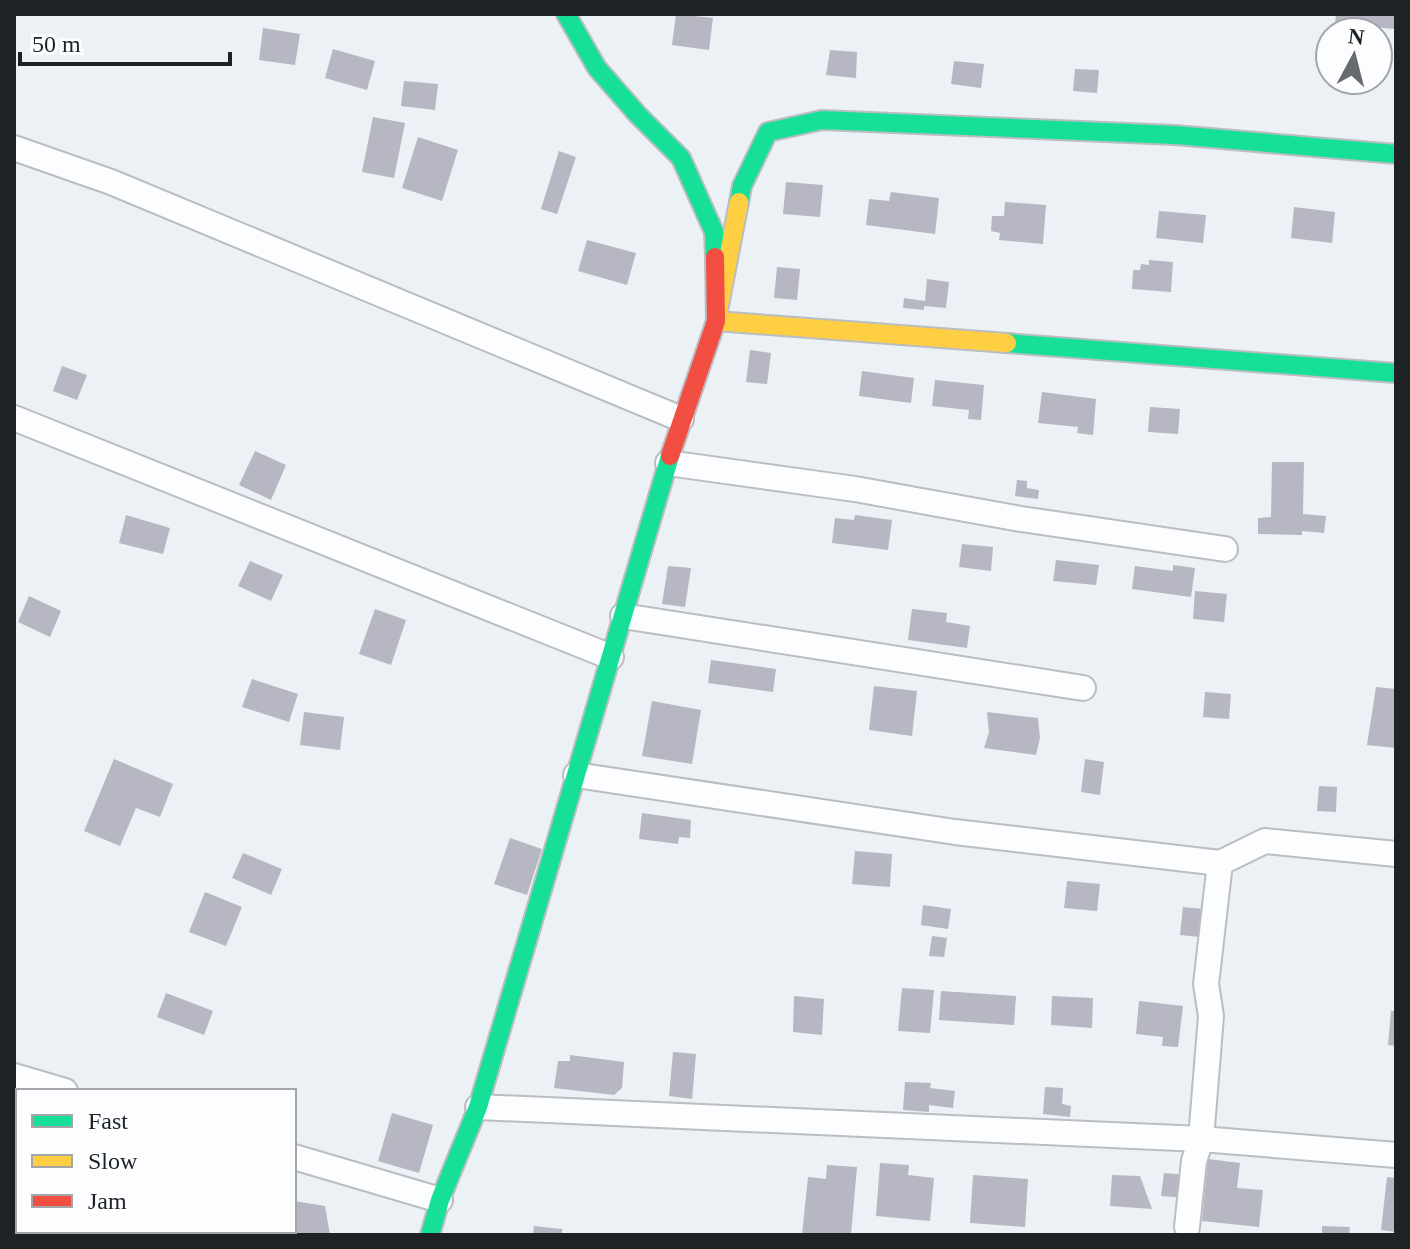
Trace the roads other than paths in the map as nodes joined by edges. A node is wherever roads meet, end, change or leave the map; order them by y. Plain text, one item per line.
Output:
1 (566, 14) edge
2 (14, 148) edge
3 (1396, 154) edge
4 (716, 321) junction
5 (1396, 373) edge
6 (14, 418) edge
7 (681, 419) junction
8 (668, 463) junction
9 (1225, 549) dead end
10 (623, 616) junction
11 (611, 657) junction
12 (1083, 688) dead end
13 (576, 775) junction
14 (1396, 854) edge
15 (1220, 863) junction
16 (14, 1076) edge
17 (58, 1089) edge
18 (478, 1107) junction
19 (1201, 1139) junction
20 (1396, 1155) edge
21 (296, 1158) edge
22 (440, 1200) junction
23 (1187, 1227) dead end
24 (430, 1235) edge

1 - 4 street
2 - 7 street
3 - 4 street
4 - 5 street
4 - 7 street
6 - 11 street
7 - 8 street
8 - 9 street
8 - 10 street
10 - 11 street
10 - 12 street
11 - 13 street
13 - 15 street
13 - 18 street
14 - 15 street
15 - 19 street
16 - 17 street
18 - 19 street
18 - 22 street
19 - 20 street
19 - 23 street
21 - 22 street
22 - 24 street

